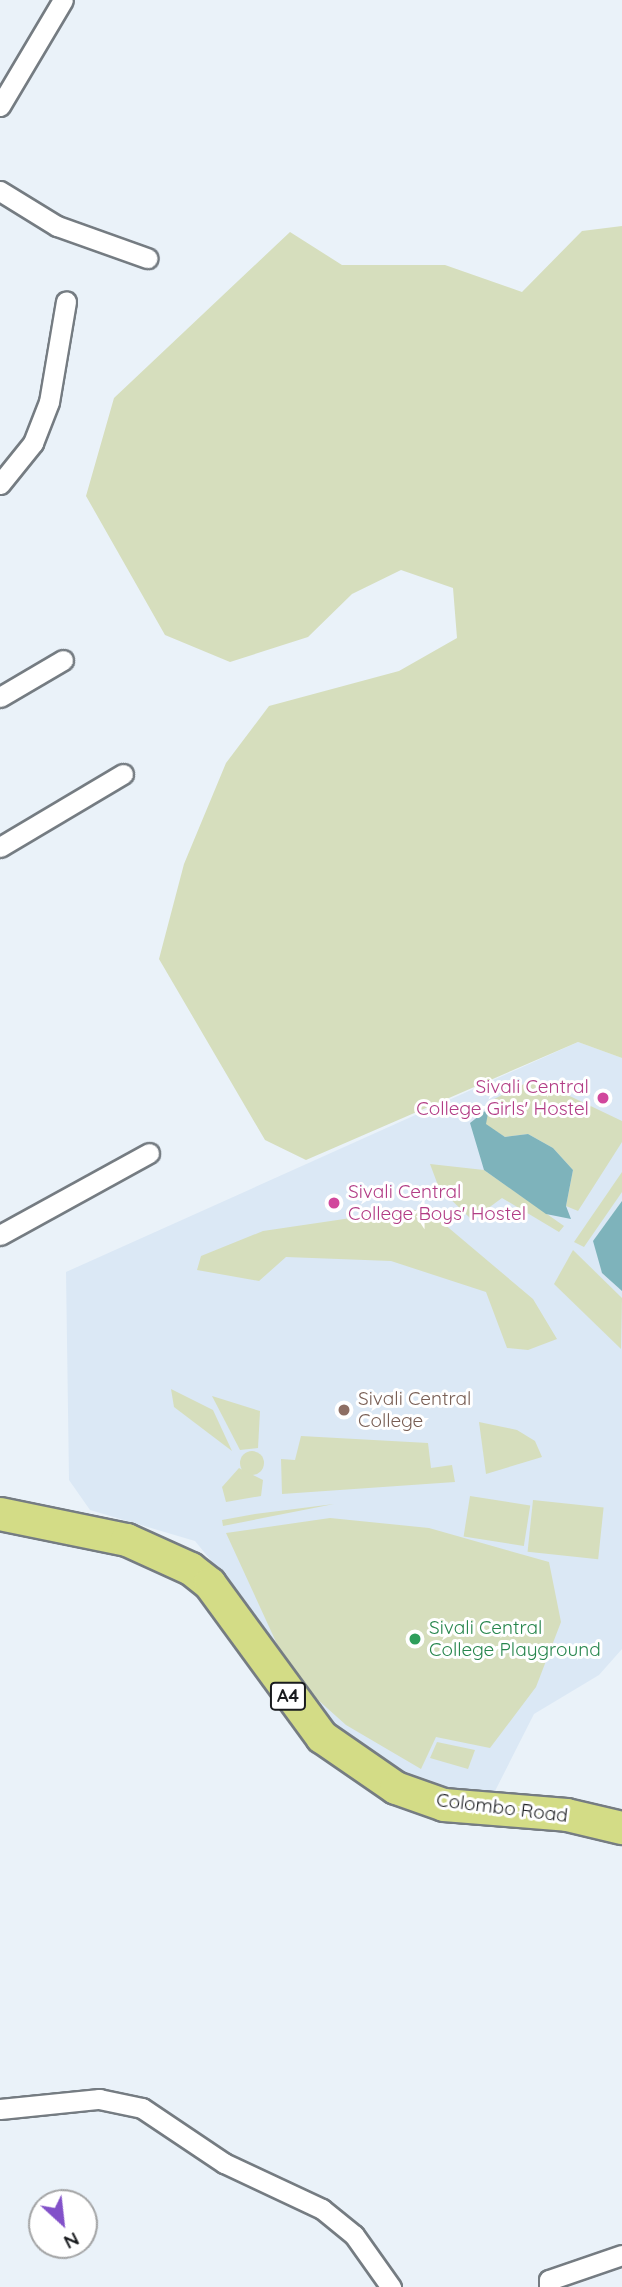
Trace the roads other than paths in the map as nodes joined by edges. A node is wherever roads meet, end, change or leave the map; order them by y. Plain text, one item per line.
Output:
1 (63, 0) edge
2 (0, 106) edge
3 (0, 191) edge
4 (148, 258) dead end
5 (66, 301) dead end
6 (0, 484) edge
7 (63, 660) dead end
8 (0, 697) edge
9 (123, 774) dead end
10 (0, 847) edge
11 (149, 1153) dead end
12 (0, 1235) edge
13 (0, 1514) edge
14 (618, 1829) edge
15 (0, 2109) edge
16 (622, 2255) edge
17 (391, 2287) edge
18 (549, 2287) edge

1 - 2 street
3 - 4 street
5 - 6 street
7 - 8 street
9 - 10 street
11 - 12 street
13 - 14 highway, Colombo Road / A4
15 - 17 street
16 - 18 street

